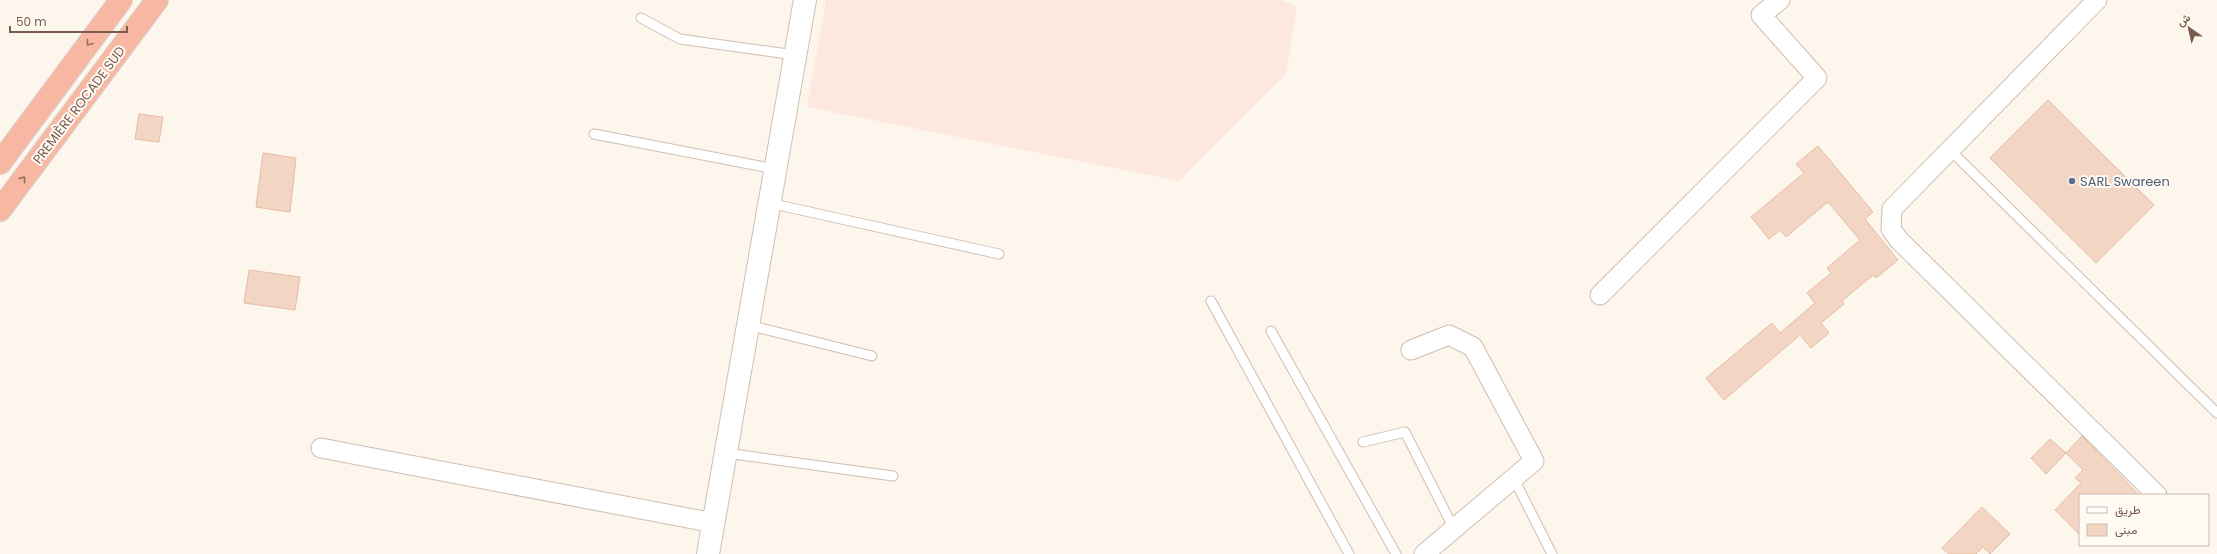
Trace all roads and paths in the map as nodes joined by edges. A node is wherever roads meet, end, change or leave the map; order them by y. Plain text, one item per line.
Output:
1 (121, 0) edge
2 (157, 0) edge
3 (805, 0) edge
4 (1780, 0) edge
5 (2097, 0) edge
6 (640, 18) dead end
7 (795, 55) junction
8 (594, 134) dead end
9 (1950, 150) junction
10 (0, 163) edge
11 (775, 169) junction
12 (769, 203) junction
13 (0, 210) edge
14 (999, 254) dead end
15 (1600, 295) dead end
16 (1211, 301) dead end
17 (748, 325) junction
18 (1272, 331) dead end
19 (1411, 350) dead end
20 (872, 356) dead end
21 (2217, 413) edge
22 (1363, 442) dead end
23 (321, 448) dead end
24 (726, 453) junction
25 (893, 476) dead end
26 (1514, 479) junction
27 (2157, 494) edge
28 (714, 523) junction
29 (1454, 529) junction
30 (708, 554) edge
31 (1349, 554) edge
32 (1396, 554) edge
33 (1424, 554) edge
34 (1552, 554) edge

1 -> 10 highway
13 -> 2 highway, PREMIÈRE ROCADE SUD
3 - 7 street
4 - 15 street
5 - 9 street
6 - 7 lane
7 - 11 street
8 - 11 lane
9 - 21 lane
9 - 27 street
11 - 12 street
12 - 14 lane
12 - 17 street
16 - 31 lane
17 - 20 lane
17 - 24 street
18 - 32 lane
19 - 26 street
22 - 29 lane
23 - 28 street
24 - 25 lane
24 - 28 street
26 - 29 street
26 - 34 lane
28 - 30 street
29 - 33 street

